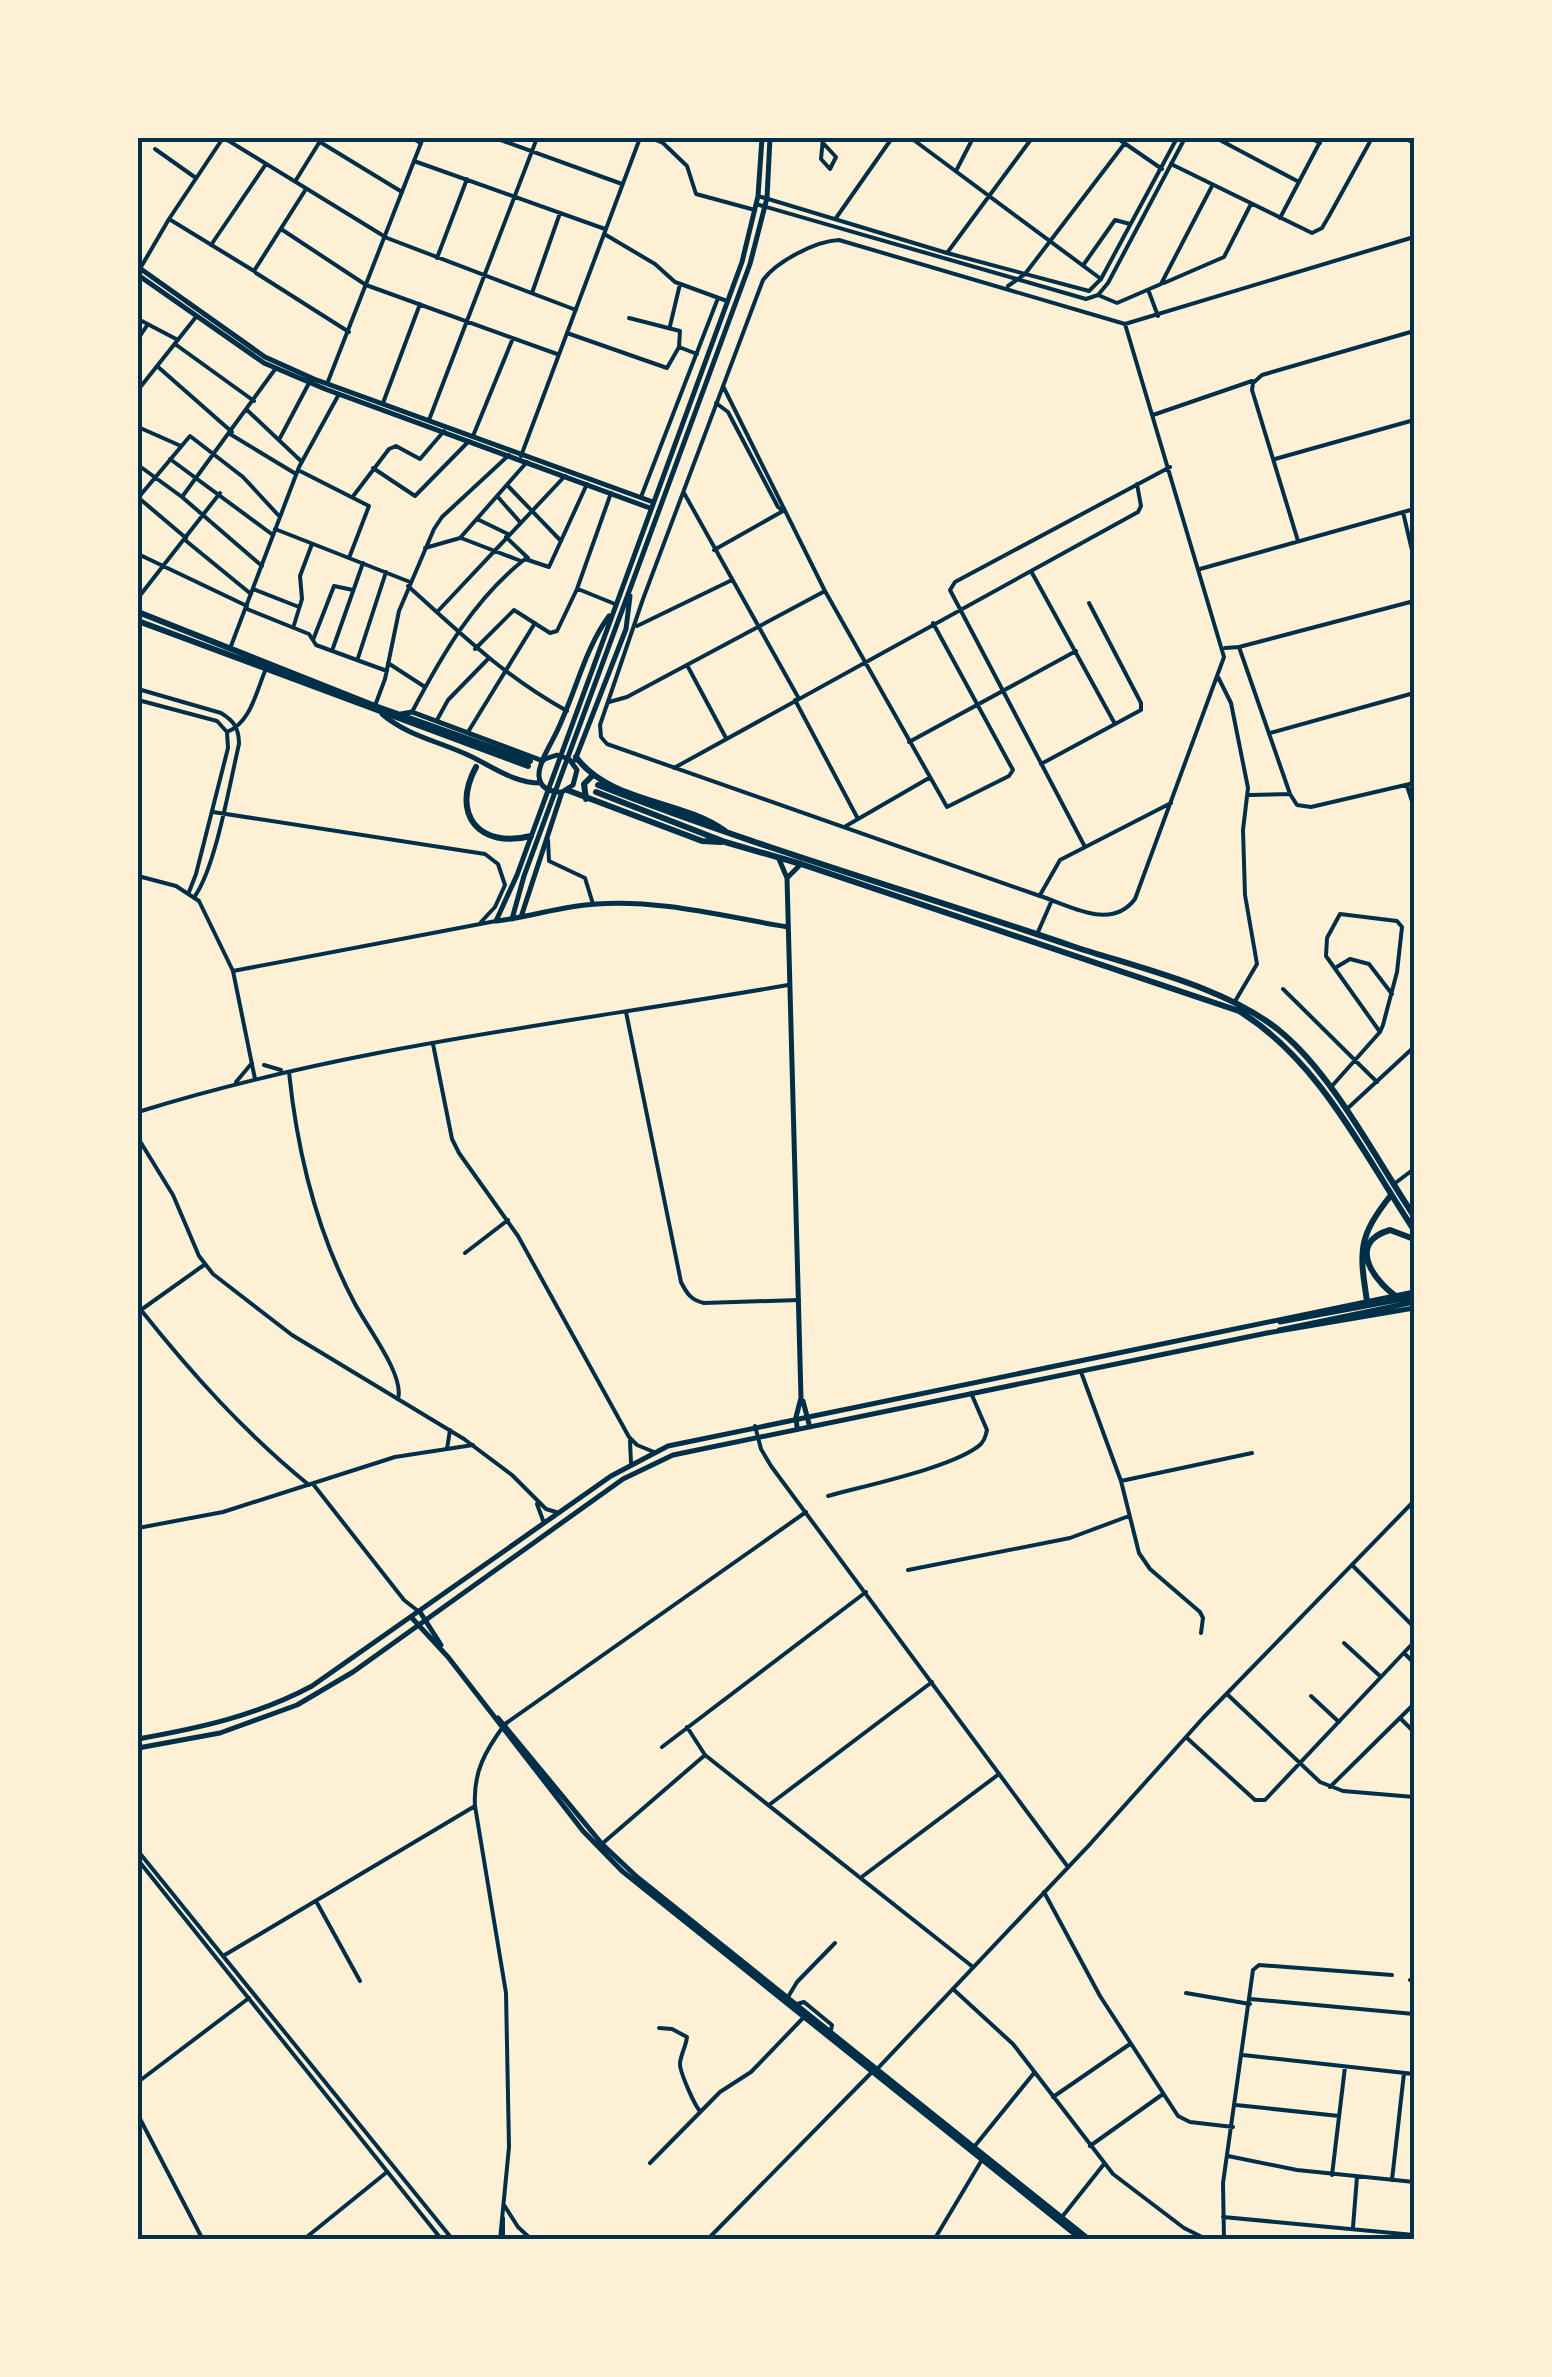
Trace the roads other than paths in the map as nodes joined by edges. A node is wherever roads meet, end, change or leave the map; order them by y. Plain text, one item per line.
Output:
1 (223, 138) edge
2 (411, 138) edge
3 (494, 138) edge
4 (537, 138) edge
5 (638, 138) edge
6 (651, 138) edge
7 (762, 138) edge
8 (770, 138) edge
9 (892, 138) edge
10 (912, 138) edge
11 (973, 138) edge
12 (1032, 138) edge
13 (1117, 138) edge
14 (1134, 138) edge
15 (1176, 138) edge
16 (1185, 138) edge
17 (1216, 138) edge
18 (1310, 138) edge
19 (1372, 138) edge
20 (1404, 138) edge
21 (321, 140) edge
22 (422, 140) edge
23 (823, 140) edge
24 (1321, 140) edge
25 (1414, 143) edge
26 (1126, 144) junction
27 (155, 149) dead end
28 (532, 152) junction
29 (414, 160) junction
30 (266, 164) junction
31 (1171, 164) junction
32 (1160, 167) junction
33 (956, 171) junction
34 (1167, 171) junction
35 (196, 178) junction
36 (467, 179) junction
37 (295, 182) junction
38 (1298, 182) junction
39 (622, 184) junction
40 (1212, 185) junction
41 (306, 189) junction
42 (402, 192) junction
43 (758, 196) junction
44 (990, 196) junction
45 (515, 197) junction
46 (767, 198) junction
47 (1251, 204) junction
48 (765, 206) junction
49 (756, 207) junction
50 (560, 213) junction
51 (836, 218) junction
52 (169, 219) junction
53 (1280, 219) junction
54 (1130, 224) junction
55 (281, 229) junction
56 (605, 231) junction
57 (1414, 237) edge
58 (387, 238) junction
59 (880, 240) junction
60 (1051, 242) junction
61 (211, 245) junction
62 (876, 250) junction
63 (948, 253) junction
64 (437, 258) junction
65 (1083, 266) junction
66 (138, 270) edge
67 (254, 272) junction
68 (1025, 274) junction
69 (486, 277) junction
70 (1018, 280) junction
71 (1102, 280) junction
72 (680, 284) junction
73 (1161, 284) junction
74 (366, 286) junction
75 (1006, 287) junction
76 (1149, 292) junction
77 (532, 294) junction
78 (1098, 295) junction
79 (718, 298) junction
80 (728, 301) junction
81 (420, 304) junction
82 (576, 310) junction
83 (1158, 316) junction
84 (196, 317) junction
85 (629, 318) dead end
86 (138, 319) edge
87 (467, 321) junction
88 (148, 324) junction
89 (1125, 324) junction
90 (670, 326) junction
91 (1414, 330) edge
92 (349, 332) junction
93 (567, 332) junction
94 (513, 338) junction
95 (138, 339) edge
96 (176, 342) junction
97 (678, 346) junction
98 (698, 354) junction
99 (559, 355) junction
100 (157, 366) junction
101 (276, 368) junction
102 (688, 380) junction
103 (1255, 380) junction
104 (309, 383) junction
105 (697, 383) junction
106 (326, 386) junction
107 (723, 386) junction
108 (138, 390) edge
109 (339, 394) junction
110 (254, 401) junction
111 (383, 403) junction
112 (716, 403) junction
113 (247, 410) junction
114 (1153, 415) junction
115 (430, 420) junction
116 (1414, 420) edge
117 (138, 427) edge
118 (444, 432) junction
119 (231, 433) junction
120 (280, 438) junction
121 (471, 438) junction
122 (663, 441) junction
123 (674, 444) junction
124 (181, 446) junction
125 (213, 455) junction
126 (509, 455) junction
127 (521, 456) junction
128 (170, 460) junction
129 (1274, 460) junction
130 (302, 462) junction
131 (527, 462) junction
132 (138, 465) edge
133 (1170, 467) junction
134 (373, 468) junction
135 (297, 472) junction
136 (564, 476) junction
137 (155, 477) junction
138 (197, 477) junction
139 (507, 484) junction
140 (586, 484) junction
141 (1137, 484) junction
142 (220, 493) junction
143 (684, 493) junction
144 (611, 494) junction
145 (354, 496) junction
146 (497, 496) junction
147 (182, 497) junction
148 (640, 497) junction
149 (138, 498) edge
150 (652, 505) junction
151 (1414, 509) edge
152 (530, 511) junction
153 (783, 511) junction
154 (1402, 512) junction
155 (204, 516) junction
156 (280, 517) junction
157 (476, 519) junction
158 (520, 522) junction
159 (274, 532) junction
160 (507, 536) junction
161 (460, 538) junction
162 (185, 539) junction
163 (561, 541) junction
164 (1298, 541) junction
165 (312, 544) junction
166 (424, 548) junction
167 (495, 549) junction
168 (714, 550) junction
169 (138, 554) edge
170 (349, 558) junction
171 (1414, 558) edge
172 (522, 561) junction
173 (531, 561) junction
174 (363, 563) junction
175 (161, 564) junction
176 (262, 566) junction
177 (1200, 568) junction
178 (1031, 571) junction
179 (386, 572) junction
180 (732, 580) junction
181 (409, 584) junction
182 (630, 588) junction
183 (578, 589) junction
184 (353, 590) junction
185 (826, 591) junction
186 (252, 592) junction
187 (138, 598) edge
188 (1414, 601) edge
189 (1088, 603) dead end
190 (246, 607) junction
191 (300, 607) junction
192 (614, 608) junction
193 (958, 610) junction
194 (138, 612) edge
195 (437, 612) junction
196 (138, 622) edge
197 (535, 623) junction
198 (933, 623) junction
199 (758, 626) junction
200 (293, 627) junction
201 (635, 627) junction
202 (457, 632) junction
203 (609, 633) junction
204 (313, 640) junction
205 (231, 646) junction
206 (1239, 647) junction
207 (475, 648) junction
208 (1223, 648) junction
209 (332, 650) junction
210 (1076, 651) junction
211 (358, 658) junction
212 (488, 659) junction
213 (863, 662) junction
214 (388, 663) junction
215 (687, 665) junction
216 (266, 669) junction
217 (387, 671) junction
218 (504, 672) junction
219 (1218, 676) junction
220 (425, 687) junction
221 (138, 689) edge
222 (1002, 691) junction
223 (1414, 693) edge
224 (797, 698) junction
225 (138, 700) edge
226 (609, 702) junction
227 (979, 704) junction
228 (376, 706) junction
229 (567, 711) junction
230 (412, 712) junction
231 (382, 714) junction
232 (400, 714) junction
233 (437, 721) junction
234 (1116, 724) junction
235 (237, 728) junction
236 (227, 732) junction
237 (468, 732) junction
238 (1270, 733) junction
239 (726, 738) junction
240 (908, 743) junction
241 (494, 754) junction
242 (485, 760) dead end
243 (544, 760) junction
244 (575, 760) junction
245 (1041, 764) junction
246 (476, 767) dead end
247 (674, 768) junction
248 (592, 776) junction
249 (928, 778) junction
250 (1414, 783) edge
251 (541, 784) junction
252 (1407, 786) junction
253 (597, 789) dead end
254 (564, 791) junction
255 (1290, 794) junction
256 (1248, 795) junction
257 (586, 799) junction
258 (1171, 803) junction
259 (1414, 807) edge
260 (213, 812) junction
261 (222, 814) junction
262 (858, 820) junction
263 (845, 827) junction
264 (548, 830) junction
265 (532, 836) junction
266 (727, 839) junction
267 (1084, 845) junction
268 (778, 856) junction
269 (800, 864) junction
270 (138, 876) edge
271 (787, 878) junction
272 (516, 890) junction
273 (189, 892) junction
274 (195, 896) junction
275 (1040, 896) junction
276 (1052, 900) junction
277 (594, 904) junction
278 (521, 917) junction
279 (512, 919) junction
280 (496, 921) junction
281 (481, 922) junction
282 (788, 927) junction
283 (1038, 934) junction
284 (1335, 968) junction
285 (233, 971) junction
286 (788, 985) junction
287 (1283, 989) dead end
288 (1392, 994) junction
289 (1234, 1003) junction
290 (626, 1012) junction
291 (1380, 1032) junction
292 (433, 1044) junction
293 (1414, 1047) edge
294 (1354, 1059) junction
295 (252, 1063) junction
296 (264, 1064) dead end
297 (287, 1071) junction
298 (255, 1079) junction
299 (236, 1082) junction
300 (1377, 1082) junction
301 (1329, 1088) junction
302 (138, 1112) edge
303 (1345, 1112) junction
304 (138, 1138) edge
305 (1414, 1169) edge
306 (1394, 1184) junction
307 (1391, 1195) junction
308 (1414, 1216) edge
309 (508, 1220) junction
310 (1414, 1230) edge
311 (1414, 1239) edge
312 (465, 1253) dead end
313 (204, 1265) junction
314 (799, 1300) junction
315 (1402, 1300) junction
316 (1367, 1301) junction
317 (1413, 1304) edge
318 (139, 1311) edge
319 (1346, 1313) junction
320 (1267, 1324) junction
321 (1267, 1333) junction
322 (1081, 1372) junction
323 (971, 1393) junction
324 (802, 1398) junction
325 (398, 1400) junction
326 (808, 1415) junction
327 (796, 1417) junction
328 (809, 1424) junction
329 (756, 1426) junction
330 (797, 1427) junction
331 (450, 1430) junction
332 (628, 1436) junction
333 (757, 1436) junction
334 (472, 1445) junction
335 (447, 1449) junction
336 (654, 1452) junction
337 (1252, 1453) dead end
338 (631, 1463) junction
339 (1121, 1481) junction
340 (311, 1484) junction
341 (828, 1496) dead end
342 (535, 1500) junction
343 (1414, 1501) edge
344 (806, 1512) junction
345 (559, 1513) junction
346 (1130, 1516) junction
347 (544, 1523) junction
348 (138, 1528) edge
349 (1352, 1565) junction
350 (908, 1570) dead end
351 (866, 1592) junction
352 (404, 1600) junction
353 (420, 1612) junction
354 (412, 1618) junction
355 (426, 1620) junction
356 (418, 1625) junction
357 (1414, 1627) edge
358 (1201, 1633) dead end
359 (1414, 1642) edge
360 (1344, 1643) dead end
361 (1404, 1653) junction
362 (448, 1656) junction
363 (1414, 1663) edge
364 (1381, 1677) junction
365 (932, 1682) junction
366 (1228, 1695) junction
367 (1311, 1696) dead end
368 (1414, 1704) edge
369 (1399, 1718) junction
370 (1339, 1722) junction
371 (504, 1726) junction
372 (688, 1726) junction
373 (1414, 1732) edge
374 (1186, 1737) junction
375 (138, 1739) edge
376 (662, 1746) dead end
377 (138, 1748) edge
378 (705, 1755) junction
379 (1298, 1764) junction
380 (999, 1774) junction
381 (1330, 1787) junction
382 (1414, 1796) edge
383 (769, 1805) junction
384 (475, 1806) junction
385 (602, 1844) junction
386 (138, 1851) edge
387 (138, 1860) edge
388 (1068, 1867) junction
389 (862, 1876) junction
390 (1044, 1892) junction
391 (316, 1901) junction
392 (835, 1942) dead end
393 (223, 1956) junction
394 (973, 1968) junction
395 (1392, 1975) dead end
396 (360, 1980) dead end
397 (953, 1989) junction
398 (1186, 1993) dead end
399 (788, 1996) junction
400 (249, 1998) junction
401 (1250, 2002) junction
402 (1414, 2014) edge
403 (804, 2017) junction
404 (659, 2028) dead end
405 (1130, 2044) junction
406 (1243, 2056) junction
407 (1345, 2067) junction
408 (875, 2070) junction
409 (1034, 2073) junction
410 (1404, 2073) junction
411 (1414, 2074) edge
412 (138, 2082) edge
413 (1163, 2094) junction
414 (1053, 2097) junction
415 (1236, 2105) junction
416 (700, 2111) junction
417 (138, 2114) edge
418 (1339, 2116) junction
419 (1233, 2127) junction
420 (1090, 2146) junction
421 (974, 2147) junction
422 (1228, 2156) junction
423 (983, 2157) junction
424 (650, 2163) dead end
425 (1104, 2164) junction
426 (388, 2172) junction
427 (1332, 2174) junction
428 (1357, 2177) junction
429 (1392, 2180) junction
430 (1414, 2182) edge
431 (504, 2203) junction
432 (1062, 2217) junction
433 (1222, 2217) junction
434 (1353, 2229) junction
435 (1414, 2235) edge
436 (1390, 2236) edge
437 (1204, 2239) edge
438 (203, 2240) edge
439 (303, 2240) edge
440 (442, 2240) edge
441 (453, 2240) edge
442 (502, 2240) edge
443 (532, 2240) edge
444 (707, 2240) edge
445 (934, 2240) edge
446 (1082, 2240) edge
447 (1090, 2240) edge
448 (1224, 2240) edge

1 - 30 street
1 - 35 street
2 - 22 street
3 - 28 street
4 - 28 street
5 - 39 street
6 - 49 street
7 - 43 main road
8 - 46 main road
9 - 51 street
10 - 33 street
11 - 33 street
12 - 44 street
13 - 26 street
14 - 26 street
15 - 32 street
16 - 31 street
17 - 38 street
18 - 24 street
19 - 53 street
20 - 25 street
21 - 37 street
21 - 42 street
22 - 29 street
23 - 23 street
24 - 38 street
26 - 32 street
26 - 60 street
27 - 35 street
28 - 39 street
28 - 45 street
29 - 36 street
29 - 42 street
30 - 37 street
30 - 61 street
31 - 34 street
31 - 40 street
32 - 34 street
32 - 54 street
33 - 44 street
34 - 78 street
35 - 52 street
36 - 45 street
36 - 64 street
37 - 41 street
38 - 53 street
39 - 56 street
40 - 47 street
40 - 73 street
41 - 55 street
41 - 58 street
42 - 58 street
43 - 46 street
43 - 49 main road
44 - 60 street
44 - 63 street
45 - 50 street
45 - 69 street
46 - 48 main road
46 - 51 street
47 - 53 street
47 - 73 street
48 - 49 street
48 - 59 street
48 - 182 main road
49 - 80 main road
50 - 56 street
50 - 77 street
51 - 63 street
52 - 61 street
52 - 66 street
54 - 65 street
54 - 71 street
55 - 67 street
55 - 74 street
56 - 72 street
56 - 82 street
57 - 83 street
58 - 64 street
58 - 74 street
59 - 62 street
59 - 70 street
60 - 65 street
60 - 68 street
61 - 67 street
62 - 75 street
62 - 107 street
63 - 68 street
64 - 69 street
65 - 71 street
66 - 84 main road
66 - 106 main road
67 - 92 street
68 - 70 street
68 - 71 street
69 - 77 street
69 - 87 street
70 - 75 street
70 - 78 street
72 - 79 street
72 - 90 street
73 - 76 street
74 - 81 street
74 - 92 street
75 - 89 street
76 - 78 street
76 - 83 street
77 - 82 street
79 - 80 street
79 - 98 street
80 - 105 main road
81 - 87 street
81 - 111 street
82 - 93 street
83 - 89 street
84 - 96 street
84 - 101 main road
85 - 90 street
86 - 88 street
87 - 94 street
87 - 115 street
88 - 95 street
88 - 96 street
89 - 114 street
90 - 97 street
91 - 103 street
92 - 106 street
93 - 97 street
93 - 99 street
94 - 99 street
94 - 121 street
96 - 100 street
96 - 110 street
97 - 98 street
98 - 102 street
99 - 127 street
100 - 108 street
100 - 119 street
101 - 104 main road
101 - 110 street
102 - 105 street
102 - 122 street
103 - 114 street
103 - 129 street
104 - 106 main road
104 - 120 street
105 - 123 main road
106 - 109 main road
106 - 111 main road
107 - 112 street
107 - 153 street
109 - 118 main road
109 - 130 street
110 - 113 street
111 - 115 main road
112 - 143 street
112 - 153 street
113 - 119 street
113 - 120 street
114 - 133 street
115 - 121 main road
116 - 129 street
117 - 124 street
118 - 121 main road
118 - 134 street
119 - 125 street
119 - 135 street
120 - 130 street
121 - 126 main road
121 - 127 main road
121 - 134 street
122 - 123 street
122 - 148 street
123 - 150 main road
124 - 125 street
124 - 128 street
125 - 138 street
125 - 156 street
126 - 127 main road
126 - 166 street
127 - 131 main road
127 - 148 main road
128 - 137 street
128 - 138 street
129 - 164 street
130 - 135 street
131 - 136 main road
131 - 139 street
132 - 137 street
133 - 141 street
133 - 177 street
134 - 145 street
135 - 145 street
135 - 156 street
136 - 140 main road
136 - 152 street
137 - 147 street
137 - 149 street
138 - 142 street
138 - 147 street
139 - 146 street
139 - 152 street
140 - 144 main road
140 - 163 street
141 - 178 street
141 - 193 street
142 - 155 street
142 - 159 street
143 - 168 street
143 - 201 street
144 - 150 main road
144 - 183 street
145 - 170 street
146 - 157 street
146 - 158 street
147 - 155 street
148 - 150 main road
149 - 162 street
150 - 192 main road
151 - 154 street
152 - 158 street
152 - 163 street
153 - 168 street
153 - 185 street
154 - 164 street
154 - 171 street
155 - 162 street
155 - 176 street
156 - 159 street
157 - 160 street
157 - 161 street
158 - 160 street
159 - 165 street
159 - 176 street
160 - 167 street
160 - 173 street
161 - 166 street
161 - 167 street
162 - 175 street
162 - 186 street
163 - 173 street
164 - 177 street
165 - 170 street
165 - 191 street
166 - 181 street
167 - 172 street
167 - 195 street
168 - 180 street
169 - 175 street
170 - 174 street
172 - 173 street
172 - 202 street
174 - 179 street
174 - 184 street
175 - 187 street
175 - 190 street
176 - 186 street
177 - 208 street
178 - 193 street
178 - 210 street
179 - 181 street
179 - 211 street
180 - 199 street
180 - 201 street
181 - 195 street
181 - 214 street
182 - 203 main road
182 - 244 main road
183 - 192 street
183 - 197 street
184 - 204 street
184 - 209 street
185 - 199 street
185 - 213 street
186 - 190 street
186 - 191 street
188 - 206 street
189 - 234 street
190 - 200 street
190 - 205 street
191 - 200 street
192 - 203 main road
192 - 229 main road
193 - 198 street
193 - 222 street
194 - 205 highway
195 - 202 street
196 - 216 highway
197 - 207 street
197 - 218 street
198 - 213 street
198 - 227 street
199 - 215 street
199 - 224 street
200 - 204 street
201 - 226 street
202 - 207 street
202 - 220 street
203 - 265 main road
203 - 272 main road
204 - 209 street
205 - 228 highway
206 - 208 street
206 - 238 street
207 - 212 street
208 - 219 street
209 - 211 street
210 - 222 street
210 - 234 street
211 - 217 street
212 - 218 street
212 - 233 street
213 - 224 street
213 - 240 street
214 - 217 street
214 - 220 street
215 - 226 street
215 - 239 street
216 - 231 highway
216 - 235 street
217 - 228 street
218 - 229 street
218 - 237 street
219 - 256 street
219 - 258 street
220 - 230 street
221 - 235 street
222 - 227 street
222 - 245 street
223 - 238 street
224 - 239 street
224 - 262 street
225 - 236 street
226 - 247 street
227 - 240 street
227 - 249 street
228 - 232 highway
229 - 243 main road
230 - 232 main road
230 - 233 main road
231 - 241 highway
231 - 251 main road
232 - 241 highway
233 - 237 main road
234 - 245 street
235 - 236 street
235 - 261 street
236 - 260 street
237 - 243 main road
238 - 255 street
239 - 247 street
240 - 249 street
241 - 242 highway
243 - 244 main road
243 - 251 main road
244 - 248 highway
244 - 254 main road
245 - 267 street
246 - 265 highway
247 - 263 street
248 - 257 highway
248 - 266 highway
249 - 262 street
250 - 252 street
251 - 254 main road
252 - 255 street
252 - 259 street
253 - 266 highway
254 - 257 highway
254 - 264 main road
255 - 256 street
256 - 289 street
257 - 266 highway
258 - 267 street
258 - 276 street
260 - 261 street
260 - 273 street
261 - 274 street
261 - 281 street
262 - 263 street
263 - 275 street
264 - 277 street
264 - 278 main road
265 - 272 main road
266 - 268 highway
266 - 283 highway
267 - 275 street
268 - 269 highway
268 - 271 main road
269 - 271 main road
269 - 307 highway
270 - 273 street
271 - 282 main road
272 - 279 main road
272 - 280 main road
273 - 274 street
274 - 285 street
275 - 276 street
276 - 283 street
277 - 278 main road
277 - 282 main road
278 - 279 main road
279 - 280 main road
280 - 281 street
281 - 285 street
282 - 286 main road
283 - 289 highway
284 - 288 street
284 - 288 street
284 - 291 street
285 - 295 street
286 - 290 street
286 - 314 main road
287 - 294 street
288 - 291 street
289 - 301 highway
290 - 292 street
290 - 314 street
291 - 294 street
292 - 297 street
292 - 309 street
293 - 300 street
294 - 300 street
294 - 301 street
295 - 298 street
295 - 299 street
296 - 297 street
297 - 298 street
297 - 325 street
298 - 299 street
299 - 302 street
300 - 303 street
301 - 303 highway
303 - 306 highway
304 - 313 street
305 - 306 street
306 - 308 highway
307 - 310 highway
307 - 316 highway
309 - 312 street
309 - 332 street
311 - 315 highway
313 - 318 street
313 - 325 street
314 - 324 main road
315 - 317 main road
315 - 319 main road
316 - 317 main road
316 - 320 main road
317 - 319 main road
317 - 321 main road
318 - 340 street
319 - 320 main road
319 - 321 main road
320 - 326 main road
321 - 322 main road
322 - 323 main road
322 - 339 street
323 - 328 main road
323 - 341 street
324 - 326 main road
324 - 327 main road
325 - 331 street
326 - 327 main road
326 - 328 main road
327 - 329 main road
327 - 330 main road
328 - 330 main road
329 - 333 street
329 - 336 main road
330 - 333 main road
331 - 334 street
331 - 335 street
332 - 336 street
332 - 338 street
333 - 344 street
333 - 355 main road
334 - 335 street
334 - 342 street
335 - 340 street
336 - 338 main road
337 - 339 street
338 - 345 main road
339 - 346 street
340 - 348 street
340 - 352 street
342 - 345 street
342 - 347 street
343 - 349 street
344 - 351 street
344 - 371 street
345 - 347 main road
346 - 350 street
346 - 358 street
347 - 353 main road
349 - 357 street
349 - 366 street
351 - 365 street
351 - 372 street
352 - 353 street
352 - 354 street
353 - 354 main road
353 - 355 main road
354 - 356 main road
354 - 375 main road
355 - 356 main road
355 - 362 main road
356 - 362 main road
356 - 377 main road
359 - 361 street
360 - 364 street
361 - 363 street
361 - 364 street
362 - 371 main road
364 - 370 street
365 - 380 street
365 - 383 street
366 - 374 street
366 - 379 street
367 - 370 street
368 - 369 street
369 - 373 street
369 - 381 street
370 - 379 street
371 - 384 street
371 - 385 main road
371 - 403 main road
372 - 376 street
372 - 378 street
374 - 379 street
374 - 388 street
378 - 383 street
378 - 385 street
379 - 381 street
380 - 388 street
380 - 389 street
381 - 382 street
383 - 389 street
384 - 391 street
384 - 431 street
385 - 399 main road
386 - 393 street
387 - 400 street
388 - 390 street
389 - 394 street
390 - 394 street
390 - 405 street
391 - 393 street
391 - 396 street
392 - 399 street
393 - 441 street
394 - 397 street
395 - 401 street
397 - 408 street
397 - 409 street
398 - 401 street
399 - 408 main road
400 - 412 street
400 - 426 street
401 - 402 street
401 - 406 street
403 - 408 main road
403 - 416 street
404 - 416 street
405 - 413 street
405 - 414 street
406 - 407 street
406 - 415 street
407 - 410 street
407 - 418 street
408 - 421 main road
408 - 423 main road
408 - 444 street
409 - 414 street
409 - 421 street
410 - 411 street
410 - 429 street
413 - 419 street
413 - 420 street
414 - 420 street
415 - 418 street
415 - 419 street
416 - 424 street
417 - 438 street
418 - 427 street
419 - 422 street
420 - 425 street
421 - 423 main road
422 - 427 street
422 - 433 street
423 - 432 main road
423 - 445 street
423 - 446 main road
425 - 432 street
425 - 437 street
426 - 439 street
426 - 440 street
427 - 428 street
428 - 429 street
428 - 434 street
429 - 430 street
431 - 442 street
431 - 443 street
432 - 447 main road
433 - 434 street
433 - 448 street
434 - 436 street
435 - 436 street

